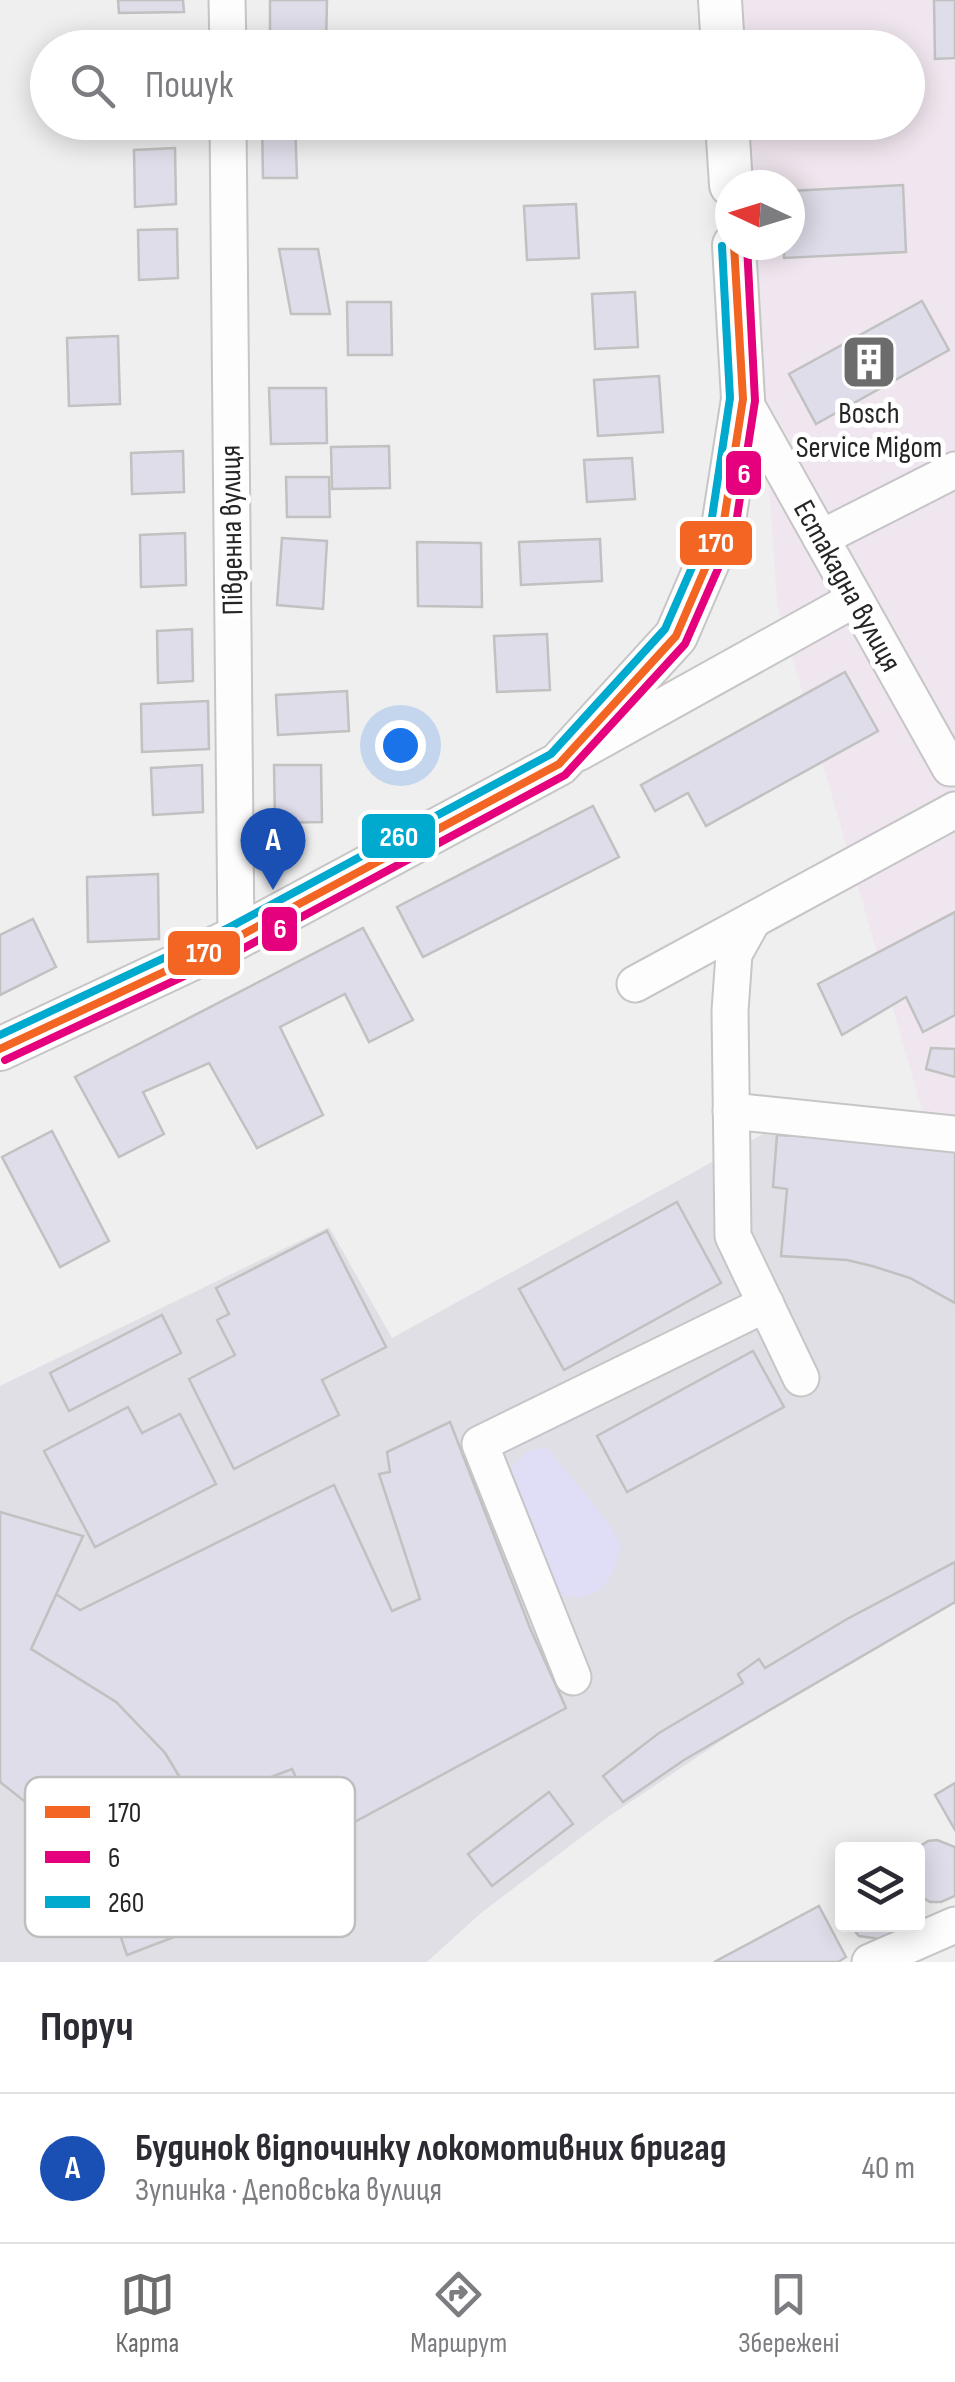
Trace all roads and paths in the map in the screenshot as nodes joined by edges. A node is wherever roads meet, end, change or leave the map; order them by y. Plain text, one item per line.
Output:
1 (227, 0) edge
2 (720, 0) edge
3 (228, 30) edge
4 (722, 30) edge
5 (228, 140) edge
6 (728, 140) edge
7 (730, 170) edge
8 (735, 260) edge
9 (743, 399) junction
10 (955, 470) edge
11 (821, 538) junction
12 (855, 600) junction
13 (560, 764) junction
14 (955, 768) edge
15 (955, 810) edge
16 (753, 920) junction
17 (236, 938) junction
18 (635, 984) dead end
19 (0, 1049) edge
20 (731, 1111) junction
21 (955, 1134) edge
22 (766, 1304) junction
23 (802, 1378) dead end
24 (573, 1676) dead end
25 (955, 1925) edge
26 (870, 1962) edge

1 - 3 street
2 - 4 main road
5 - 17 street, Південна вулиця
6 - 7 main road
8 - 9 main road
9 - 11 street, Естакадна вулиця
9 - 13 main road
10 - 11 street
11 - 12 street, Естакадна вулиця
12 - 13 street
12 - 14 street, Естакадна вулиця
13 - 17 main road
15 - 16 street
16 - 18 street
16 - 20 street
17 - 19 main road
20 - 21 street
20 - 22 street
22 - 23 street
22 - 24 street
25 - 26 street

